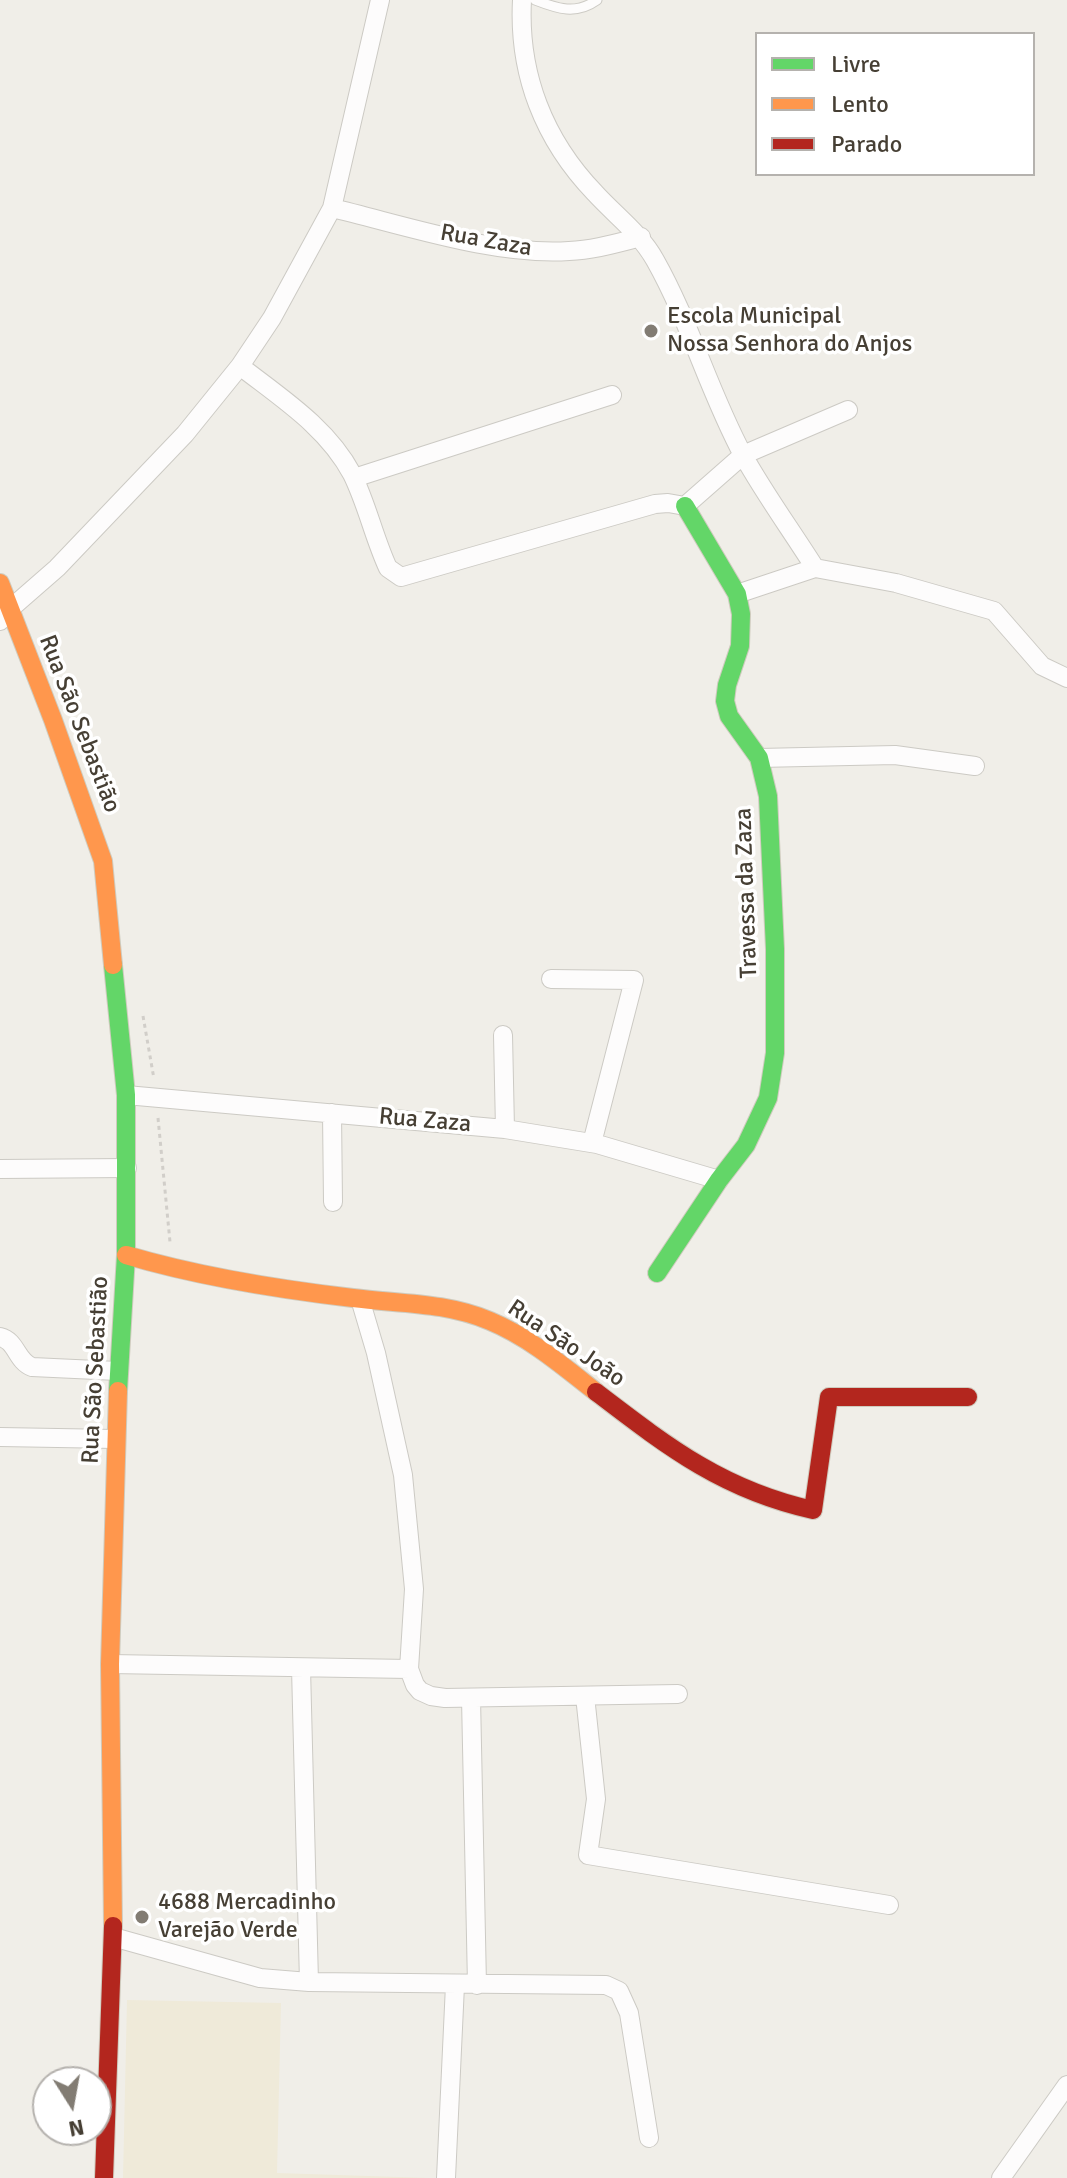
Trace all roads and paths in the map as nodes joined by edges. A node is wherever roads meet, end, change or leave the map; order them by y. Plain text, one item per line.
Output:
1 (380, 0) edge
2 (522, 0) edge
3 (535, 0) edge
4 (597, 0) edge
5 (332, 208) junction
6 (641, 237) junction
7 (240, 366) junction
8 (612, 395) dead end
9 (848, 410) dead end
10 (743, 455) junction
11 (354, 478) junction
12 (685, 506) junction
13 (815, 568) junction
14 (0, 583) edge
15 (737, 594) junction
16 (5, 615) edge
17 (1067, 678) edge
18 (759, 758) junction
19 (975, 766) dead end
20 (551, 979) dead end
21 (503, 1035) dead end
22 (126, 1095) junction
23 (332, 1113) junction
24 (505, 1129) junction
25 (592, 1143) junction
26 (127, 1168) junction
27 (0, 1169) edge
28 (719, 1180) junction
29 (333, 1202) dead end
30 (126, 1255) junction
31 (657, 1273) dead end
32 (360, 1299) junction
33 (0, 1337) edge
34 (118, 1371) junction
35 (968, 1397) dead end
36 (0, 1437) edge
37 (115, 1439) junction
38 (110, 1664) junction
39 (301, 1668) junction
40 (409, 1669) junction
41 (678, 1694) dead end
42 (585, 1696) junction
43 (471, 1698) junction
44 (889, 1905) dead end
45 (113, 1937) junction
46 (309, 1982) junction
47 (455, 1985) junction
48 (477, 1985) junction
49 (1067, 2085) edge
50 (649, 2138) dead end
51 (104, 2178) edge
52 (446, 2178) edge
53 (1001, 2178) edge

1 - 5 street
2 - 6 street
3 - 4 lane
5 - 6 street, Rua Zaza
5 - 7 street
6 - 10 street
7 - 11 street
7 - 16 street
8 - 11 street
9 - 10 street
10 - 12 street
10 - 13 street
11 - 12 street
12 - 15 street, Travessa da Zaza
13 - 15 street
13 - 17 street
14 - 16 street, Rua São Sebastião
15 - 18 street, Travessa da Zaza
16 - 22 street, Rua São Sebastião
18 - 19 street
18 - 28 street, Travessa da Zaza
20 - 25 street
21 - 24 street
22 - 23 street, Rua Zaza
22 - 26 street, Rua São Sebastião
23 - 24 street, Rua Zaza
23 - 29 street
24 - 25 street, Rua Zaza
25 - 28 street, Rua Zaza
26 - 27 street
26 - 30 street, Rua São Sebastião
28 - 31 street, Travessa da Zaza
30 - 32 street, Rua São João
30 - 34 street, Rua São Sebastião
32 - 35 street, Rua São João
32 - 40 street
33 - 34 street
34 - 37 street, Rua São Sebastião
36 - 37 street
37 - 38 street, Rua São Sebastião
38 - 39 street
38 - 45 street, Rua São Sebastião
39 - 40 street
39 - 46 street
40 - 43 street
41 - 42 street
42 - 43 street
42 - 44 street
43 - 48 street
45 - 46 street
45 - 51 street, Rua São Sebastião
46 - 47 street
47 - 48 street
47 - 52 street
48 - 50 street
49 - 53 street

